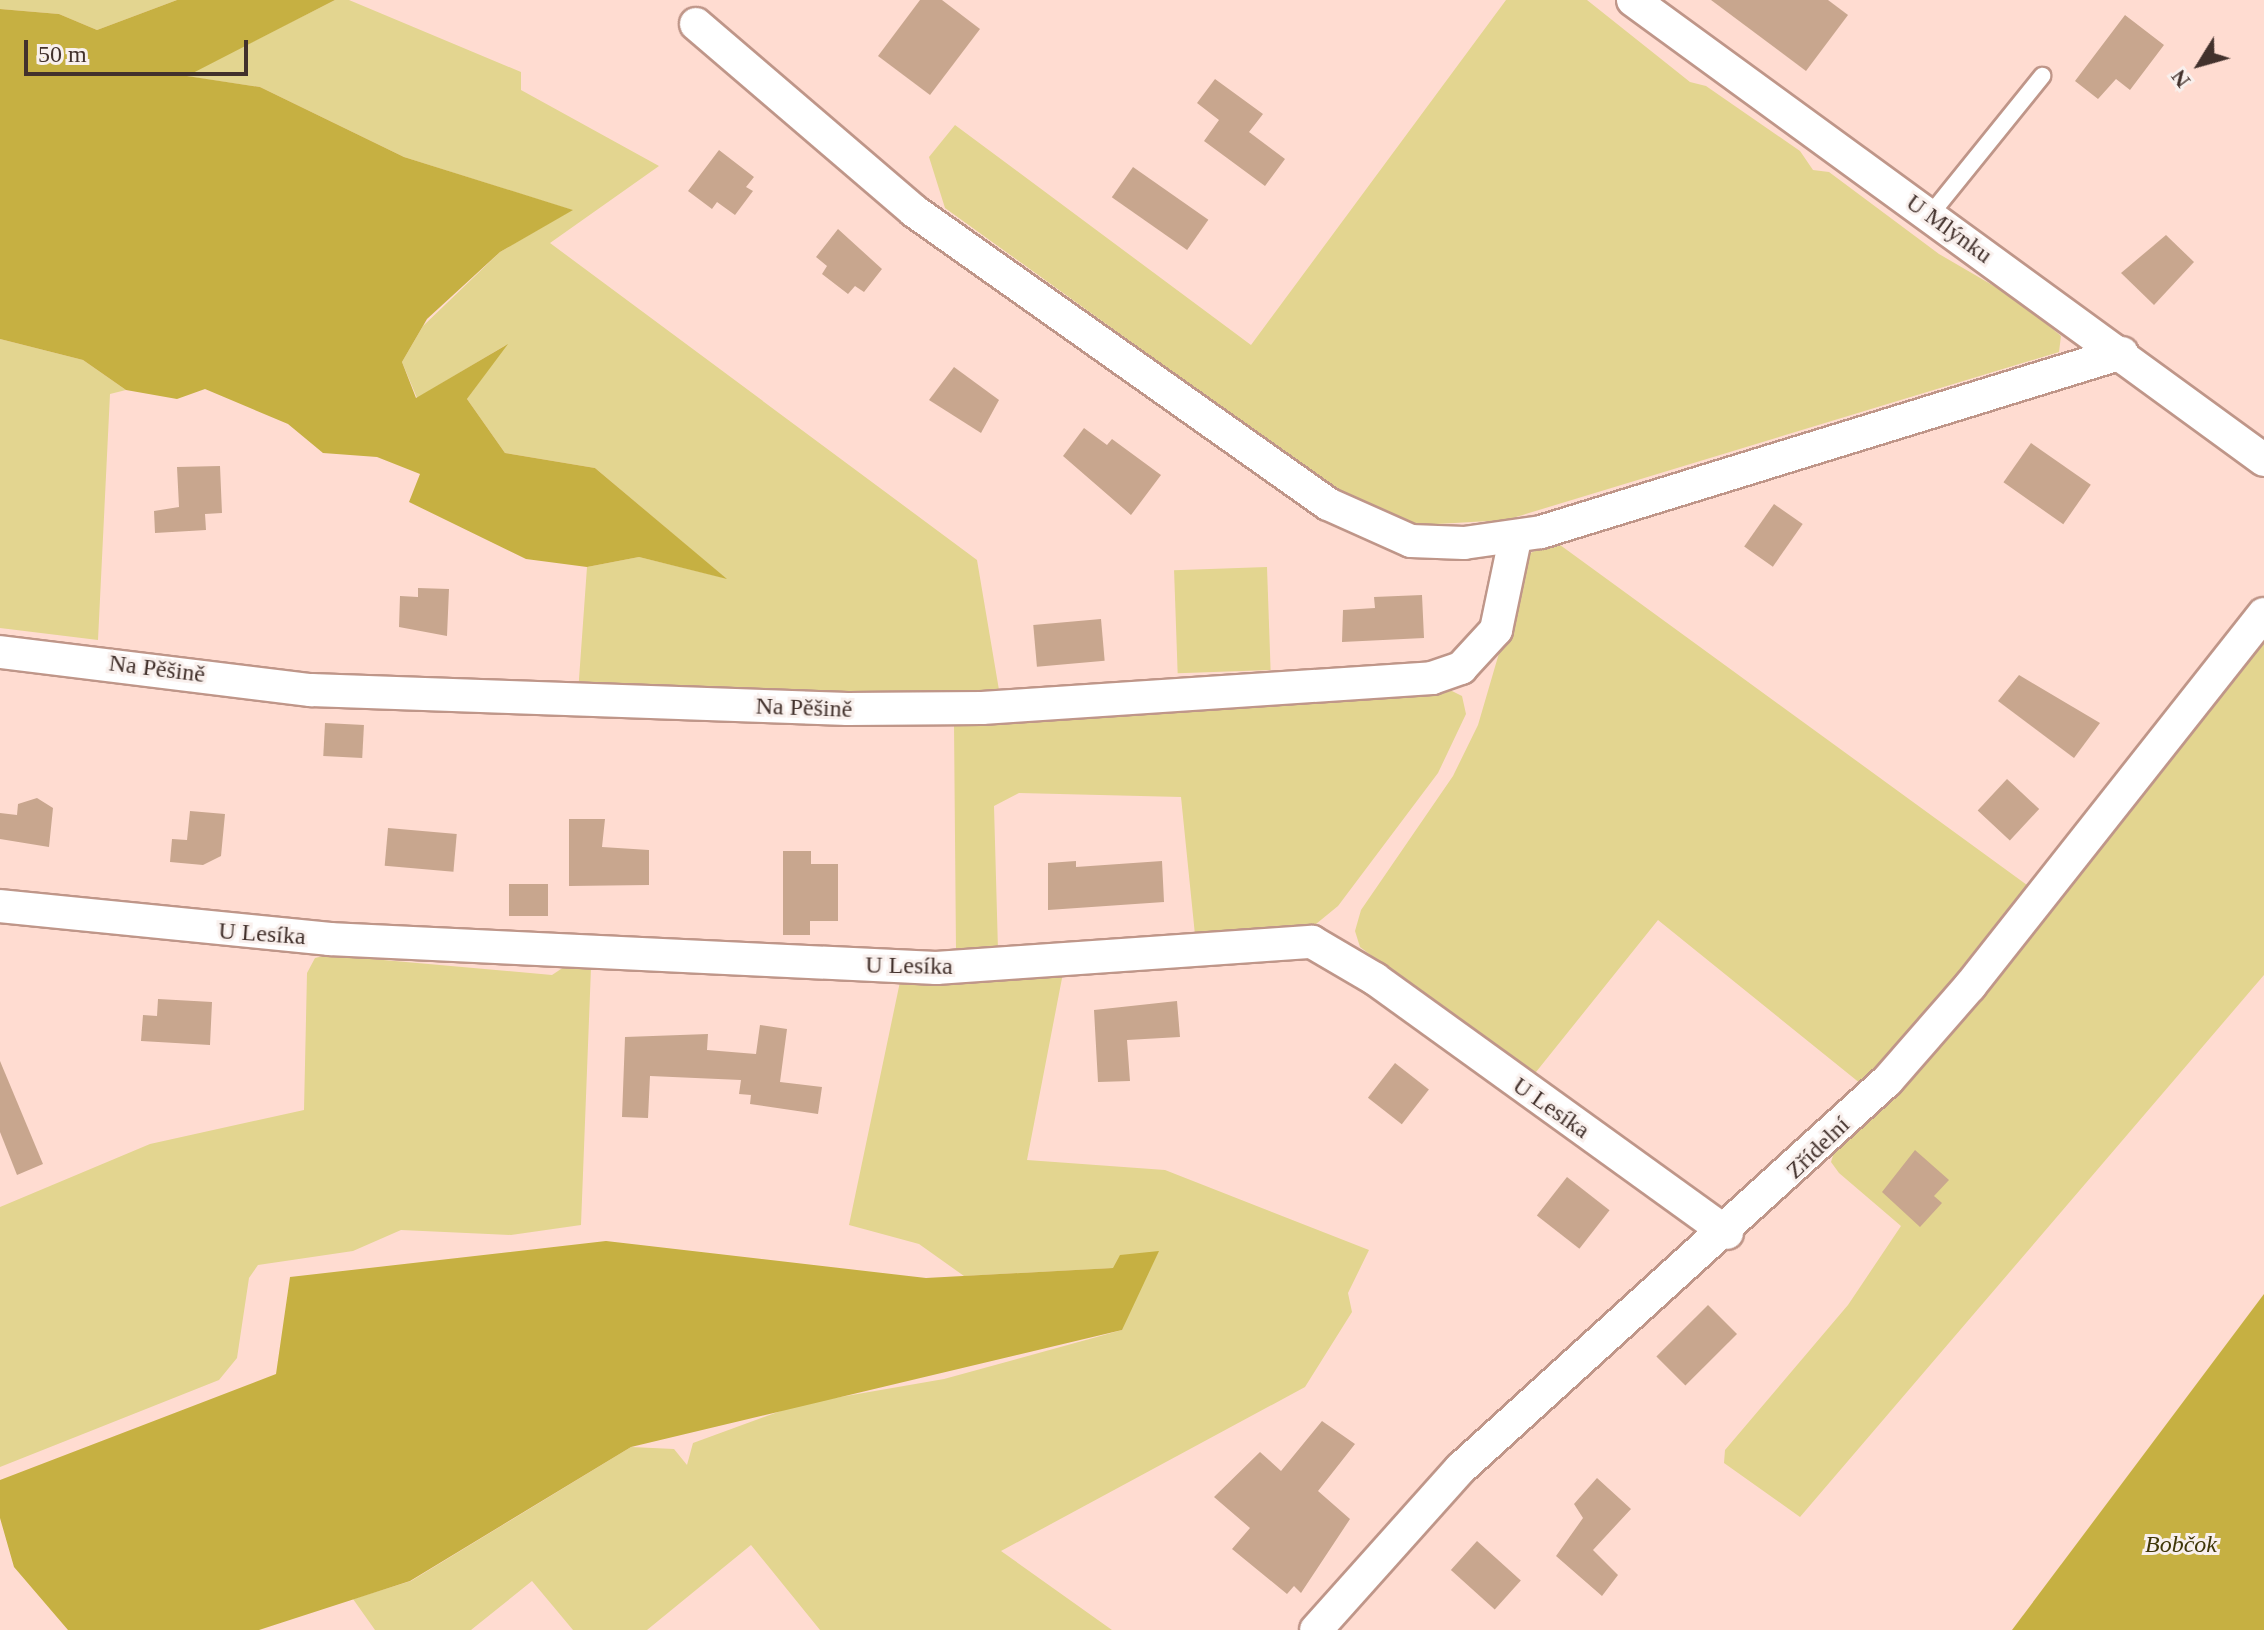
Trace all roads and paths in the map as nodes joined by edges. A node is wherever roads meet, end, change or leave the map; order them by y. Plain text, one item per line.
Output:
1 (1633, 0) edge
2 (696, 24) dead end
3 (2042, 76) dead end
4 (1930, 215) junction
5 (2122, 353) junction
6 (2264, 460) edge
7 (1515, 539) junction
8 (2264, 614) edge
9 (0, 652) edge
10 (0, 906) edge
11 (1727, 1233) junction
12 (1316, 1630) edge

1 - 4 street, U Mlýnku
2 - 7 street
3 - 4 lane
4 - 5 street, U Mlýnku
5 - 6 street, U Mlýnku
5 - 7 street
7 - 9 street, Na Pěšině
8 - 11 street, Zřídelní
10 - 11 street, U Lesíka
11 - 12 street, Zřídelní

